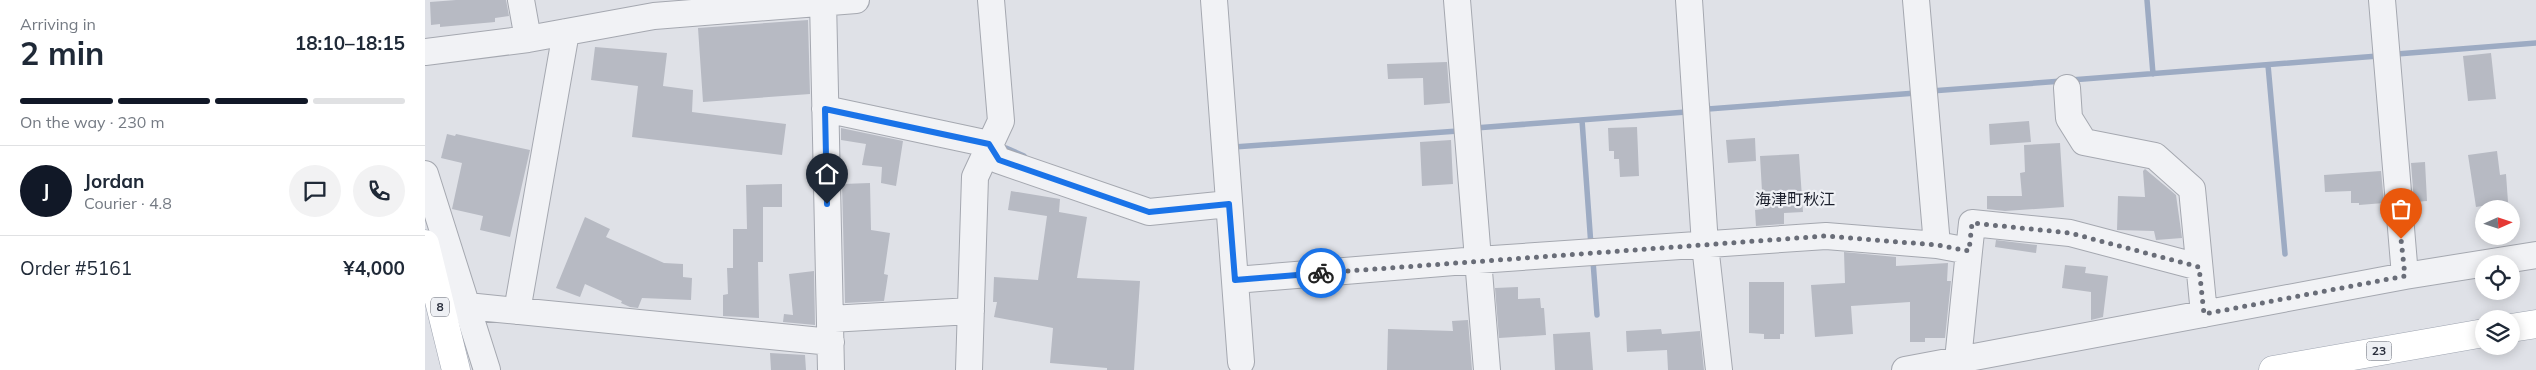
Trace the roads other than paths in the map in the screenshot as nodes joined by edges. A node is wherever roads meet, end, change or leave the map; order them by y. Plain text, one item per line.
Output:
1 (521, 0) edge
2 (856, 0) edge
3 (991, 0) edge
4 (1214, 0) edge
5 (1457, 0) edge
6 (1689, 0) edge
7 (1917, 0) edge
8 (2382, 0) edge
9 (823, 1) edge
10 (652, 8) edge
11 (566, 32) junction
12 (528, 39) junction
13 (425, 52) edge
14 (2067, 88) dead end
15 (825, 109) junction
16 (989, 144) junction
17 (425, 174) edge
18 (1229, 204) junction
19 (425, 244) edge
20 (1705, 245) junction
21 (1937, 245) junction
22 (1969, 251) junction
23 (2536, 255) edge
24 (1478, 260) junction
25 (2199, 267) junction
26 (2405, 276) junction
27 (1235, 280) junction
28 (467, 306) junction
29 (517, 311) junction
30 (971, 311) junction
31 (2204, 314) junction
32 (2536, 324) edge
33 (2520, 327) edge
34 (831, 331) junction
35 (2475, 335) edge
36 (1958, 360) junction
37 (1241, 362) dead end
38 (456, 370) edge
39 (487, 370) edge
40 (831, 370) edge
41 (969, 370) edge
42 (1487, 370) edge
43 (1719, 370) edge
44 (1905, 370) edge
45 (2273, 370) edge

1 - 12 street
2 - 9 street
3 - 16 street
4 - 18 street
5 - 24 street
6 - 20 street
7 - 21 street
8 - 26 street
9 - 10 street
9 - 15 street
10 - 11 street
11 - 12 street
11 - 29 street
12 - 13 street
14 - 25 street
15 - 16 street
15 - 34 street
16 - 18 street
16 - 30 street
17 - 28 street
18 - 27 street
19 - 38 main road, 8
20 - 21 street
20 - 24 street
20 - 43 street
21 - 22 street
22 - 25 street
22 - 36 street
23 - 26 street
24 - 27 street
24 - 42 street
25 - 31 street
26 - 31 street
27 - 37 street
28 - 29 street
28 - 39 street
29 - 34 street
30 - 34 street
30 - 41 street
31 - 36 street
32 - 33 main road
34 - 40 street
35 - 45 main road, 23
36 - 44 street

